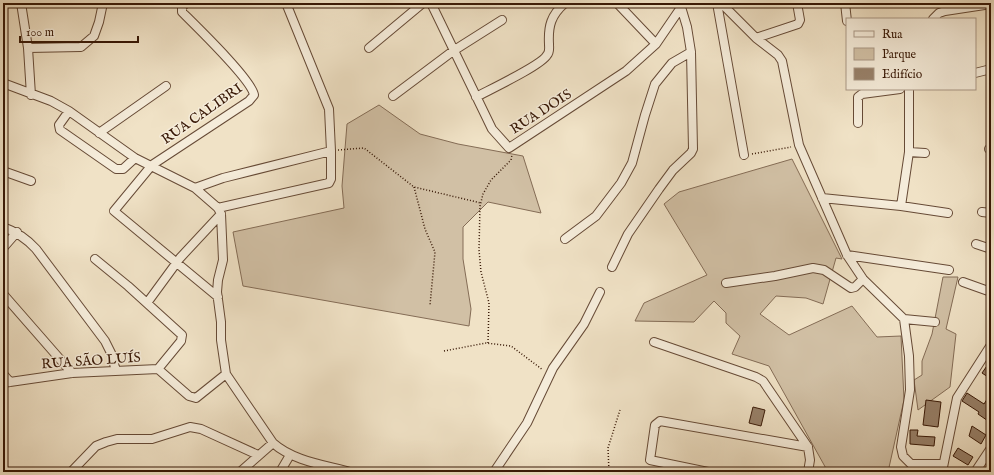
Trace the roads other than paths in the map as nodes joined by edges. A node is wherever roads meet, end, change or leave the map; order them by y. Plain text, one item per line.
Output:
1 (21, 3) edge
2 (103, 3) edge
3 (286, 3) edge
4 (423, 3) edge
5 (431, 3) edge
6 (565, 3) edge
7 (617, 3) edge
8 (717, 3) edge
9 (721, 3) edge
10 (797, 3) edge
11 (845, 3) edge
12 (991, 4) edge
13 (683, 5) edge
14 (184, 6) edge
15 (847, 18) edge
16 (934, 18) edge
17 (502, 20) dead end
18 (756, 38) junction
19 (656, 44) junction
20 (28, 48) junction
21 (369, 48) dead end
22 (453, 51) junction
23 (691, 52) junction
24 (991, 69) edge
25 (976, 73) edge
26 (3, 84) edge
27 (166, 86) dead end
28 (892, 90) edge
29 (909, 90) edge
30 (31, 95) junction
31 (393, 96) dead end
32 (476, 97) junction
33 (69, 111) junction
34 (858, 123) dead end
35 (99, 133) junction
36 (331, 151) junction
37 (909, 152) junction
38 (925, 153) dead end
39 (744, 155) road end
40 (135, 158) junction
41 (152, 165) junction
42 (3, 171) edge
43 (30, 181) dead end
44 (195, 188) junction
45 (822, 198) junction
46 (902, 206) junction
47 (220, 211) junction
48 (982, 212) dead end
49 (948, 213) dead end
50 (991, 213) edge
51 (3, 227) edge
52 (17, 232) junction
53 (565, 239) dead end
54 (976, 244) dead end
55 (3, 248) edge
56 (991, 249) edge
57 (847, 255) junction
58 (94, 259) dead end
59 (176, 263) junction
60 (612, 267) dead end
61 (949, 270) dead end
62 (863, 279) junction
63 (963, 282) dead end
64 (726, 283) dead end
65 (600, 292) dead end
66 (991, 292) edge
67 (3, 294) edge
68 (218, 297) junction
69 (147, 303) junction
70 (904, 319) junction
71 (935, 322) dead end
72 (654, 342) dead end
73 (991, 345) edge
74 (158, 369) junction
75 (116, 371) junction
76 (72, 372) junction
77 (3, 374) edge
78 (226, 374) junction
79 (6, 383) edge
80 (273, 443) junction
81 (808, 447) junction
82 (991, 448) edge
83 (258, 455) junction
84 (290, 455) junction
85 (942, 468) edge
86 (71, 472) edge
87 (240, 472) edge
88 (280, 472) edge
89 (350, 472) edge
90 (494, 472) edge
91 (708, 472) edge
92 (808, 472) edge
93 (975, 472) edge

1 - 20 street
2 - 20 street
3 - 36 street
4 - 21 street
5 - 22 street
6 - 32 street
7 - 19 street
8 - 39 street
9 - 18 street
10 - 18 street
11 - 15 street
12 - 16 street
13 - 19 street, RUA DOIS
13 - 23 street
14 - 41 street, RUA CALIBRI
17 - 22 street
18 - 45 street
19 - 32 street, RUA DOIS
20 - 30 street
22 - 31 street
22 - 32 street
23 - 53 street
23 - 60 street
24 - 25 street
26 - 30 street
27 - 35 street
28 - 34 street
29 - 37 street
30 - 33 street
33 - 35 street
33 - 40 street
35 - 40 street
36 - 44 street
36 - 47 street
37 - 38 street
37 - 46 street
40 - 41 street
41 - 44 street
41 - 59 street
42 - 43 street
44 - 47 street
45 - 46 street
45 - 57 street
46 - 49 street
47 - 59 street
47 - 68 street
48 - 50 street
51 - 52 street
52 - 55 street
52 - 75 street
54 - 56 street
57 - 61 street
57 - 62 street
58 - 69 street
59 - 68 street
59 - 69 street
62 - 64 street
62 - 70 street
63 - 66 street
65 - 90 street
67 - 76 street
68 - 78 street
69 - 74 street
70 - 71 street
70 - 85 street
72 - 81 street
73 - 85 street
74 - 75 street, RUA SÃO LUÍS
74 - 78 street
75 - 76 street, RUA SÃO LUÍS
76 - 79 street, RUA SÃO LUÍS
77 - 79 street
78 - 80 street
80 - 83 street
80 - 84 street
81 - 91 street
81 - 92 street
82 - 93 street
83 - 86 street
83 - 87 street
84 - 88 street
84 - 89 street

